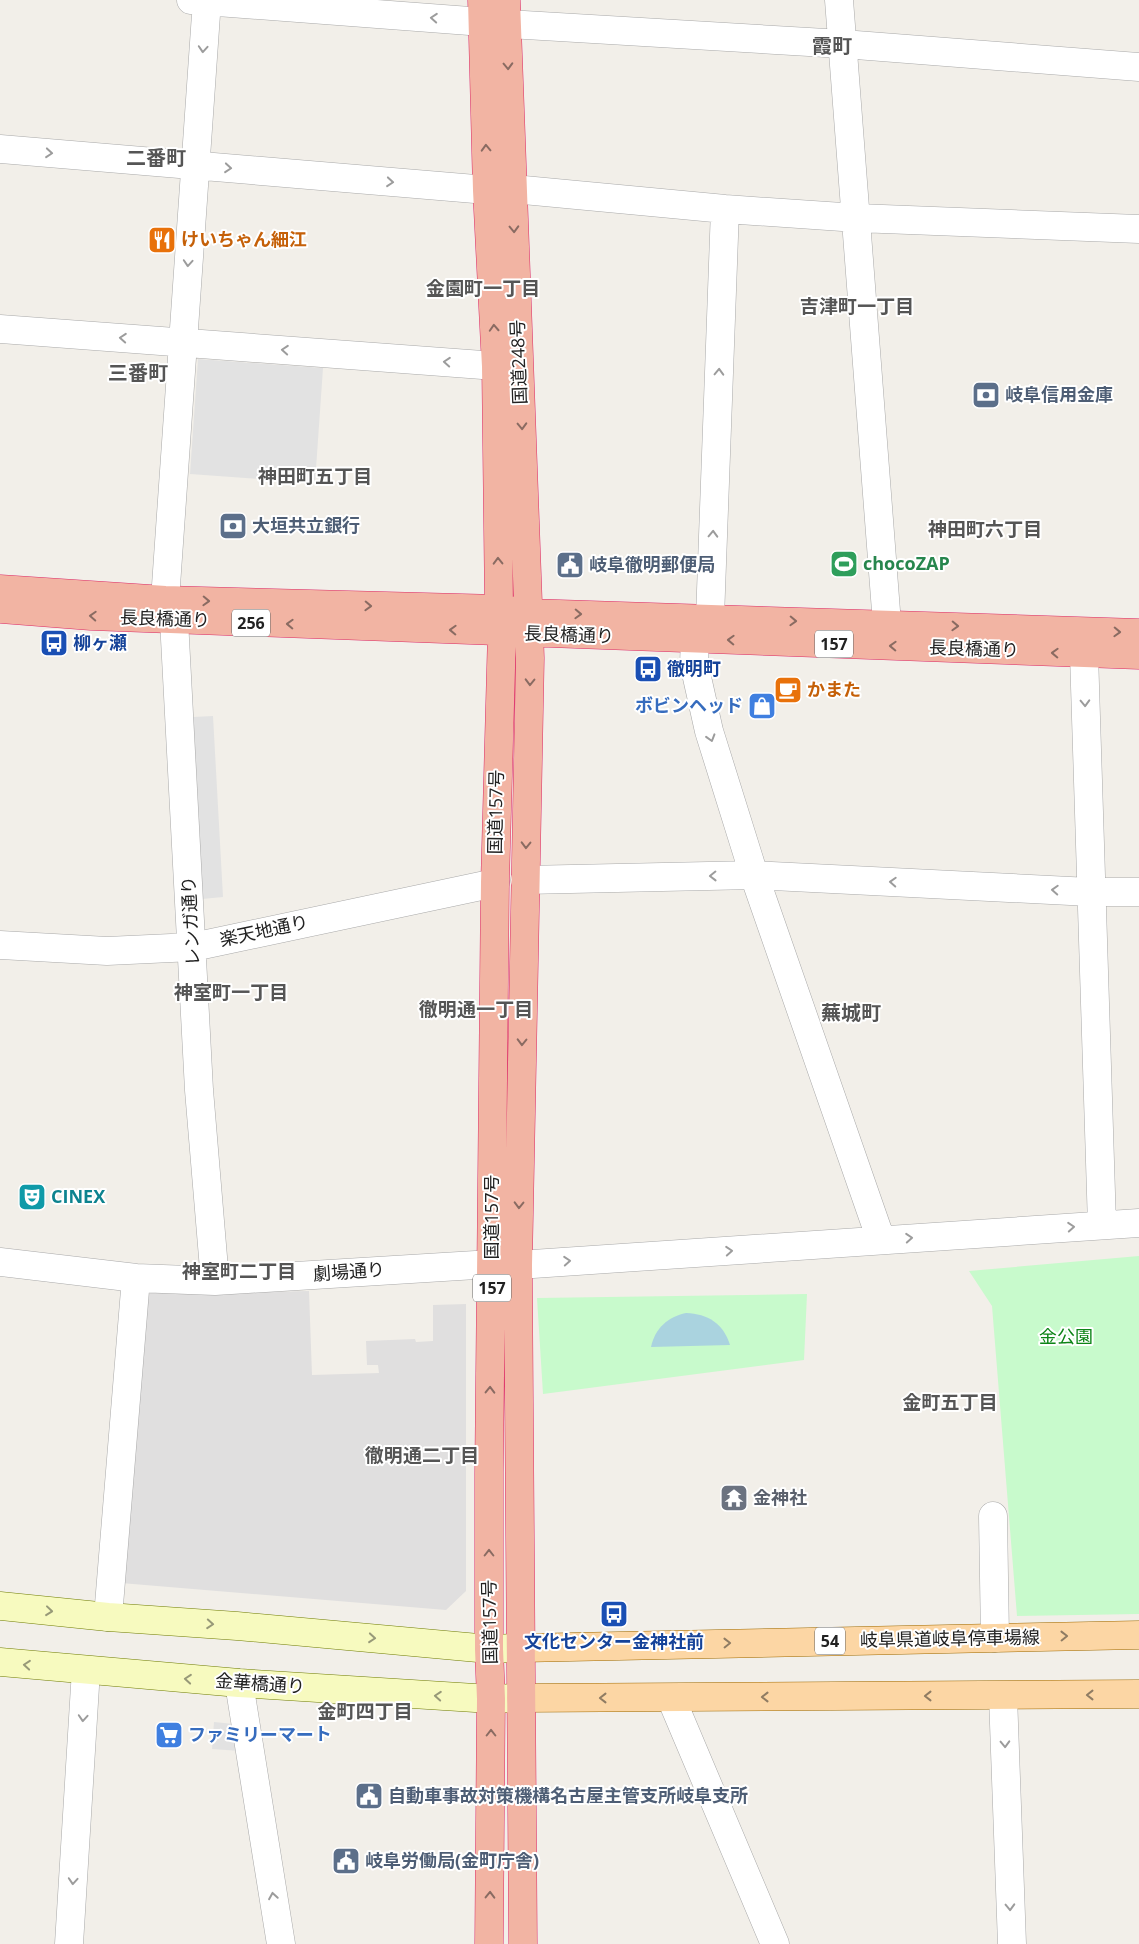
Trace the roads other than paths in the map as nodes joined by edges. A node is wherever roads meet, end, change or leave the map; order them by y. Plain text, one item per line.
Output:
1 (202, 0) edge
2 (839, 0) edge
3 (495, 12) edge
4 (843, 44) junction
5 (1139, 67) edge
6 (0, 149) edge
7 (195, 166) junction
8 (500, 190) junction
9 (725, 209) junction
10 (857, 218) junction
11 (1139, 229) edge
12 (0, 329) edge
13 (182, 343) junction
14 (496, 366) junction
15 (0, 589) edge
16 (0, 609) edge
17 (169, 610) junction
18 (500, 621) junction
19 (529, 623) junction
20 (887, 624) junction
21 (702, 628) junction
22 (1139, 633) edge
23 (1084, 654) junction
24 (1139, 656) edge
25 (754, 875) junction
26 (525, 880) junction
27 (495, 883) junction
28 (1090, 892) junction
29 (1139, 892) edge
30 (0, 945) edge
31 (193, 946) junction
32 (1139, 1223) edge
33 (1102, 1225) junction
34 (881, 1240) junction
35 (0, 1262) edge
36 (505, 1264) junction
37 (136, 1278) junction
38 (215, 1281) junction
39 (993, 1516) dead end
40 (0, 1606) edge
41 (108, 1617) junction
42 (1139, 1635) edge
43 (994, 1638) junction
44 (520, 1648) junction
45 (489, 1649) junction
46 (0, 1662) edge
47 (86, 1670) junction
48 (239, 1683) junction
49 (1139, 1694) edge
50 (1003, 1696) junction
51 (522, 1698) junction
52 (671, 1698) junction
53 (491, 1699) junction
54 (69, 1944) edge
55 (281, 1944) edge
56 (488, 1944) edge
57 (523, 1944) edge
58 (775, 1944) edge
59 (1012, 1944) edge

3 -> 1 street
1 -> 7 street, レンガ通り
2 - 4 street
3 - 4 street
3 - 8 highway, 国道248号
4 - 5 street
4 - 10 street
6 -> 7 street
7 -> 8 street
7 -> 13 street, レンガ通り
8 - 9 street
14 -> 8 highway, 国道248号
8 -> 19 highway, 国道248号
9 - 10 street
21 -> 9 street
10 - 11 street
10 - 20 street
13 -> 12 street
14 -> 13 street
13 - 17 street, レンガ通り
18 -> 14 highway, 国道248号
15 - 17 highway, 長良橋通り / 256
17 -> 16 highway, 長良橋通り / 256
17 - 18 highway, 長良橋通り / 256
17 - 31 street, レンガ通り
18 - 19 highway, 長良橋通り / 256
18 - 27 highway, 国道157号 / 157
19 - 21 highway, 長良橋通り / 157
19 -> 26 highway, 国道157号 / 157
21 -> 20 highway, 長良橋通り / 157
20 -> 22 highway, 長良橋通り / 157
23 -> 21 highway, 長良橋通り / 157
21 -> 25 street
23 - 24 highway, 長良橋通り / 157
23 -> 28 street
25 -> 26 street
28 -> 25 street
25 - 34 street
26 -> 36 highway, 国道157号 / 157
27 - 31 street, 楽天地通り
27 - 36 highway, 国道157号 / 157
28 - 29 street
28 - 33 street
30 - 31 street, 楽天地通り
31 - 38 street, レンガ通り
32 - 33 street, 劇場通り
34 -> 33 street, 劇場通り
36 -> 34 street, 劇場通り
35 - 37 street, 劇場通り
36 - 38 street, 劇場通り
36 - 44 highway, 国道157号 / 157
45 -> 36 highway, 国道157号 / 157
37 - 38 street, 劇場通り
37 - 41 street
39 - 43 street
40 -> 41 main road
41 -> 45 main road
43 -> 42 main road, 岐阜県道岐阜停車場線 / 54
44 -> 43 main road, 岐阜県道岐阜停車場線 / 54
44 - 45 main road
44 - 51 highway, 国道157号 / 157
45 - 53 highway, 国道157号 / 157
47 -> 46 main road, 金華橋通り
48 -> 47 main road, 金華橋通り
47 -> 54 street
53 -> 48 main road, 金華橋通り
55 -> 48 street
49 -> 50 main road
50 -> 52 main road
50 -> 59 street
52 -> 51 main road
51 - 53 main road, 金華橋通り
51 - 57 highway, 国道157号 / 157
52 - 58 street
56 -> 53 highway, 国道157号 / 157

